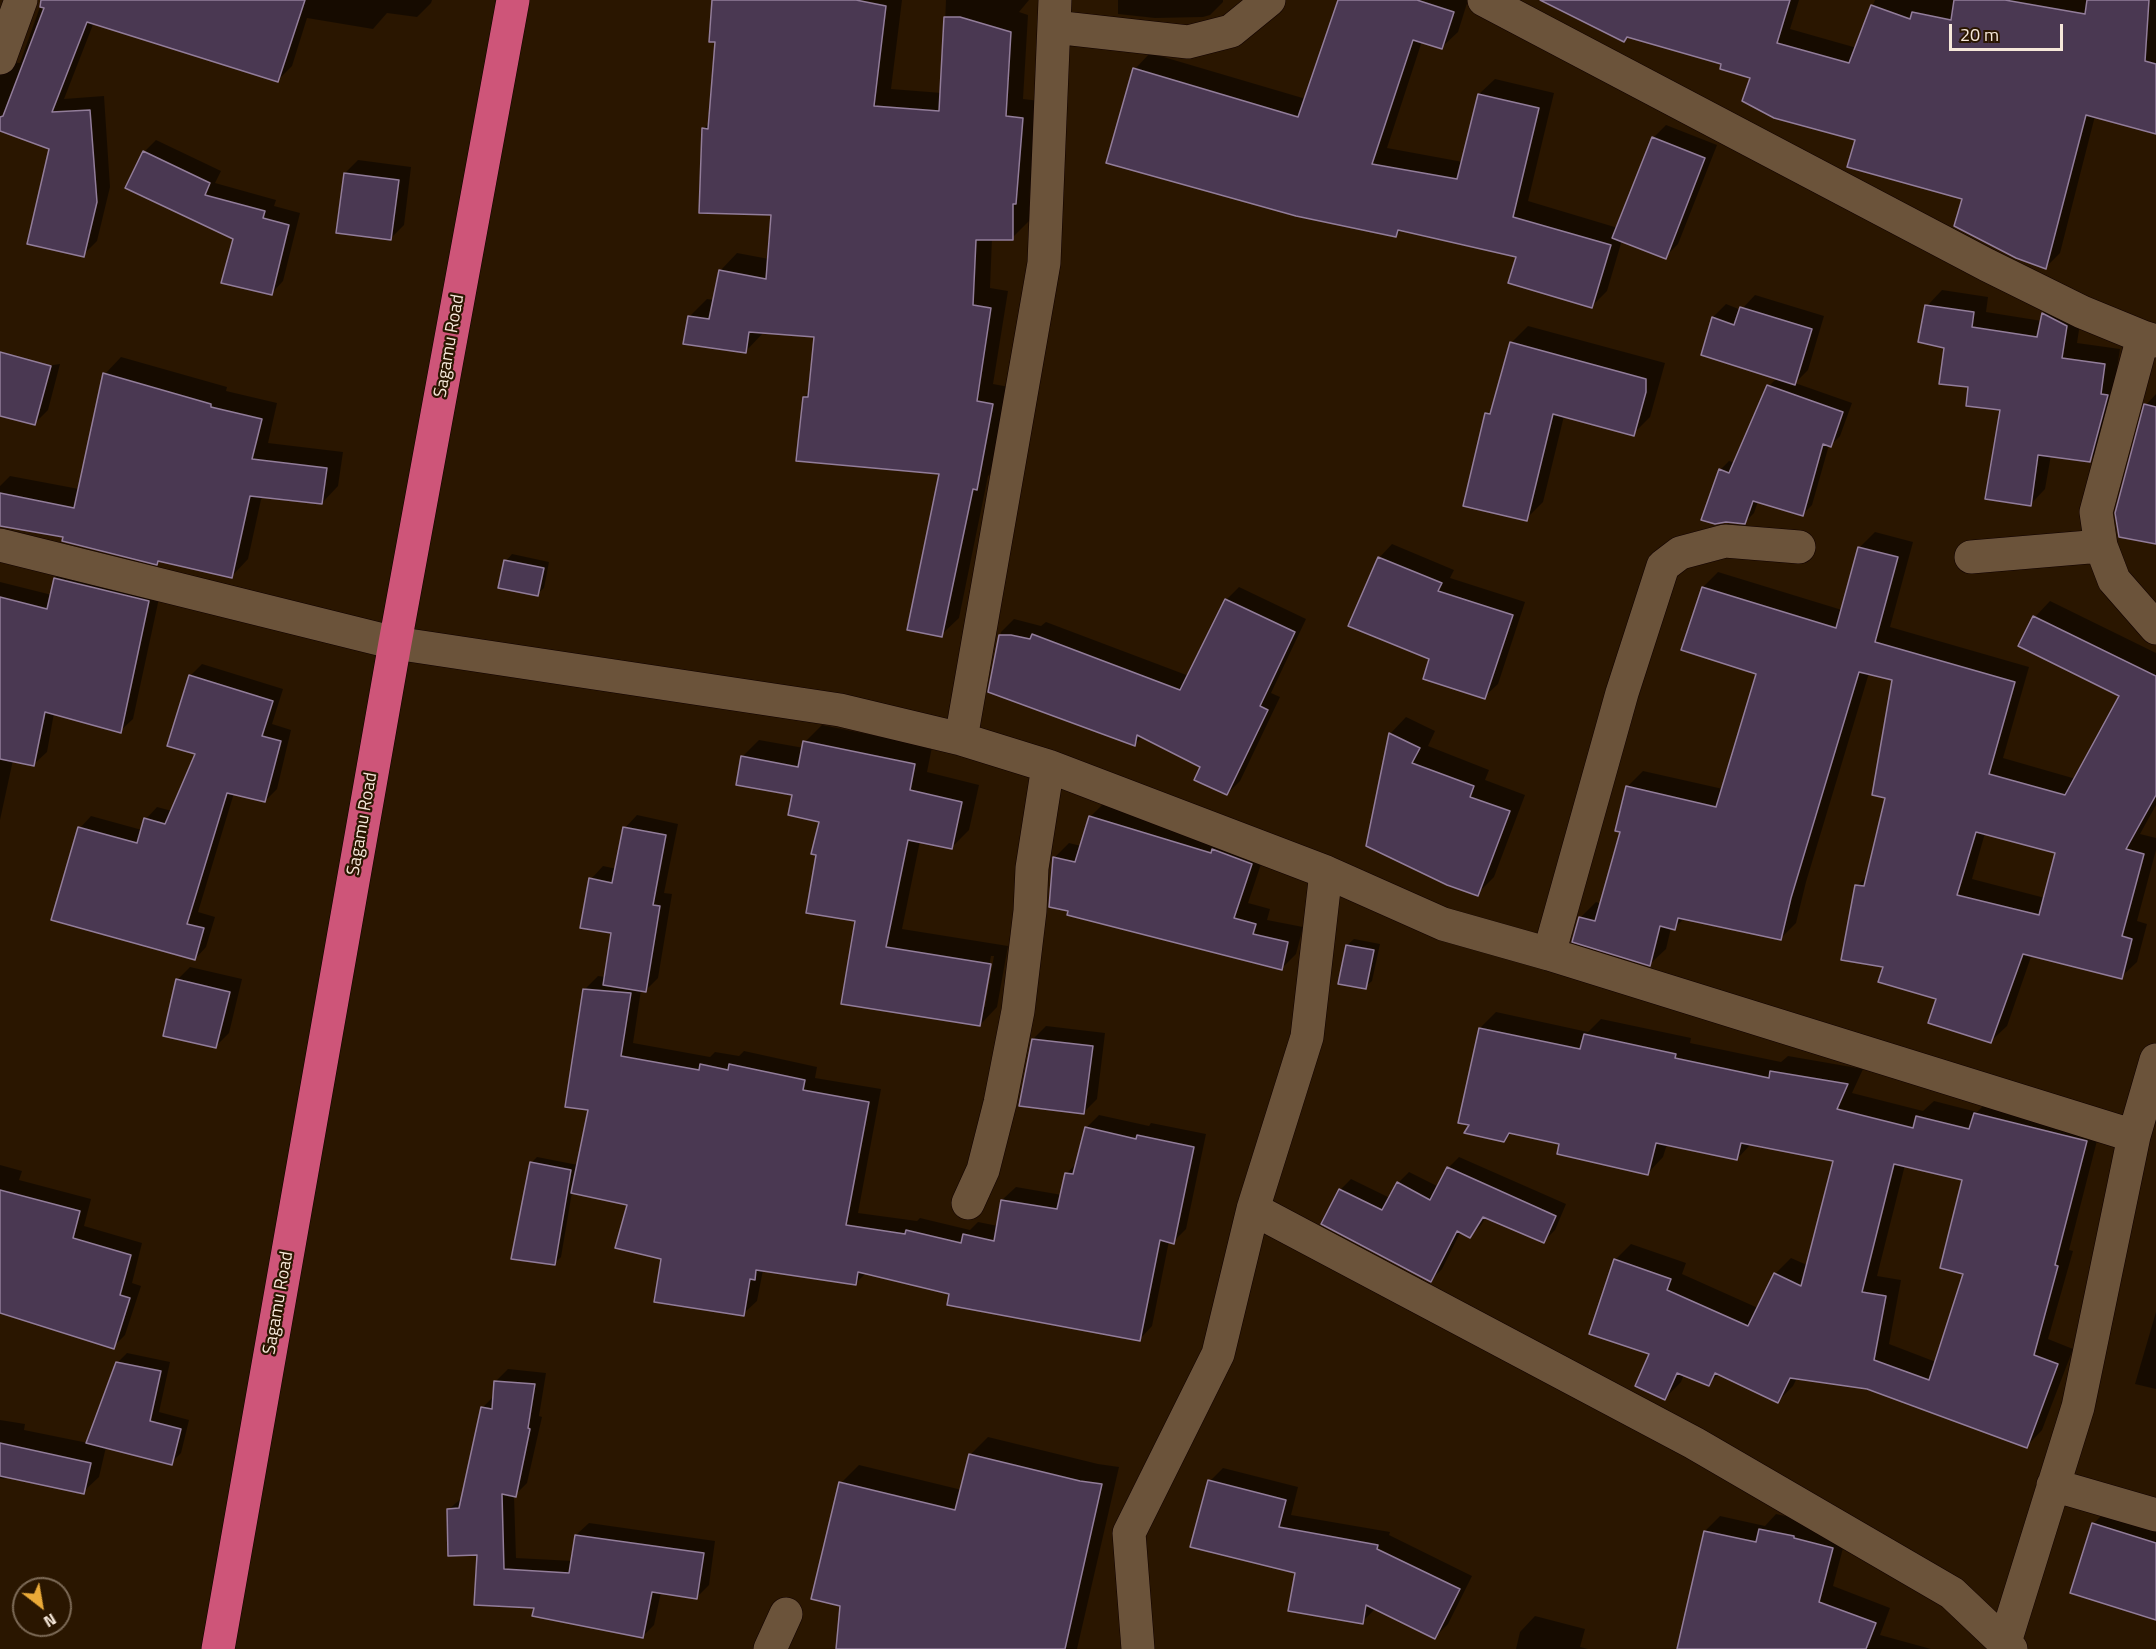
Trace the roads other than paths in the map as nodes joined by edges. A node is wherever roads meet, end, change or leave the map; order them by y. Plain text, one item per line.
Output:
1 (21, 0) edge
2 (513, 0) edge
3 (1269, 0) edge
4 (1484, 0) edge
5 (1054, 13) edge
6 (0, 58) edge
7 (2150, 339) edge
8 (0, 545) edge
9 (2101, 546) junction
10 (1799, 547) dead end
11 (1971, 557) dead end
12 (2156, 628) edge
13 (395, 643) junction
14 (961, 739) junction
15 (1048, 766) junction
16 (1326, 872) junction
17 (1549, 954) junction
18 (2156, 1060) edge
19 (2134, 1136) junction
20 (968, 1203) dead end
21 (1253, 1209) junction
22 (2053, 1485) junction
23 (2156, 1515) edge
24 (786, 1614) dead end
25 (2008, 1646) edge
26 (218, 1649) edge
27 (770, 1649) edge
28 (1138, 1649) edge

1 - 6 street
2 - 13 highway, Sagamu Road
3 - 5 street
4 - 7 street
5 - 14 street
7 - 9 street
8 - 13 street
9 - 11 street
9 - 12 street
10 - 17 street
13 - 14 street
13 - 26 highway, Sagamu Road
14 - 15 street
15 - 16 street
15 - 20 street
16 - 17 street
16 - 21 street
17 - 19 street
18 - 19 street
19 - 22 street
21 - 25 street
21 - 28 street
22 - 23 street
22 - 25 street
24 - 27 street

